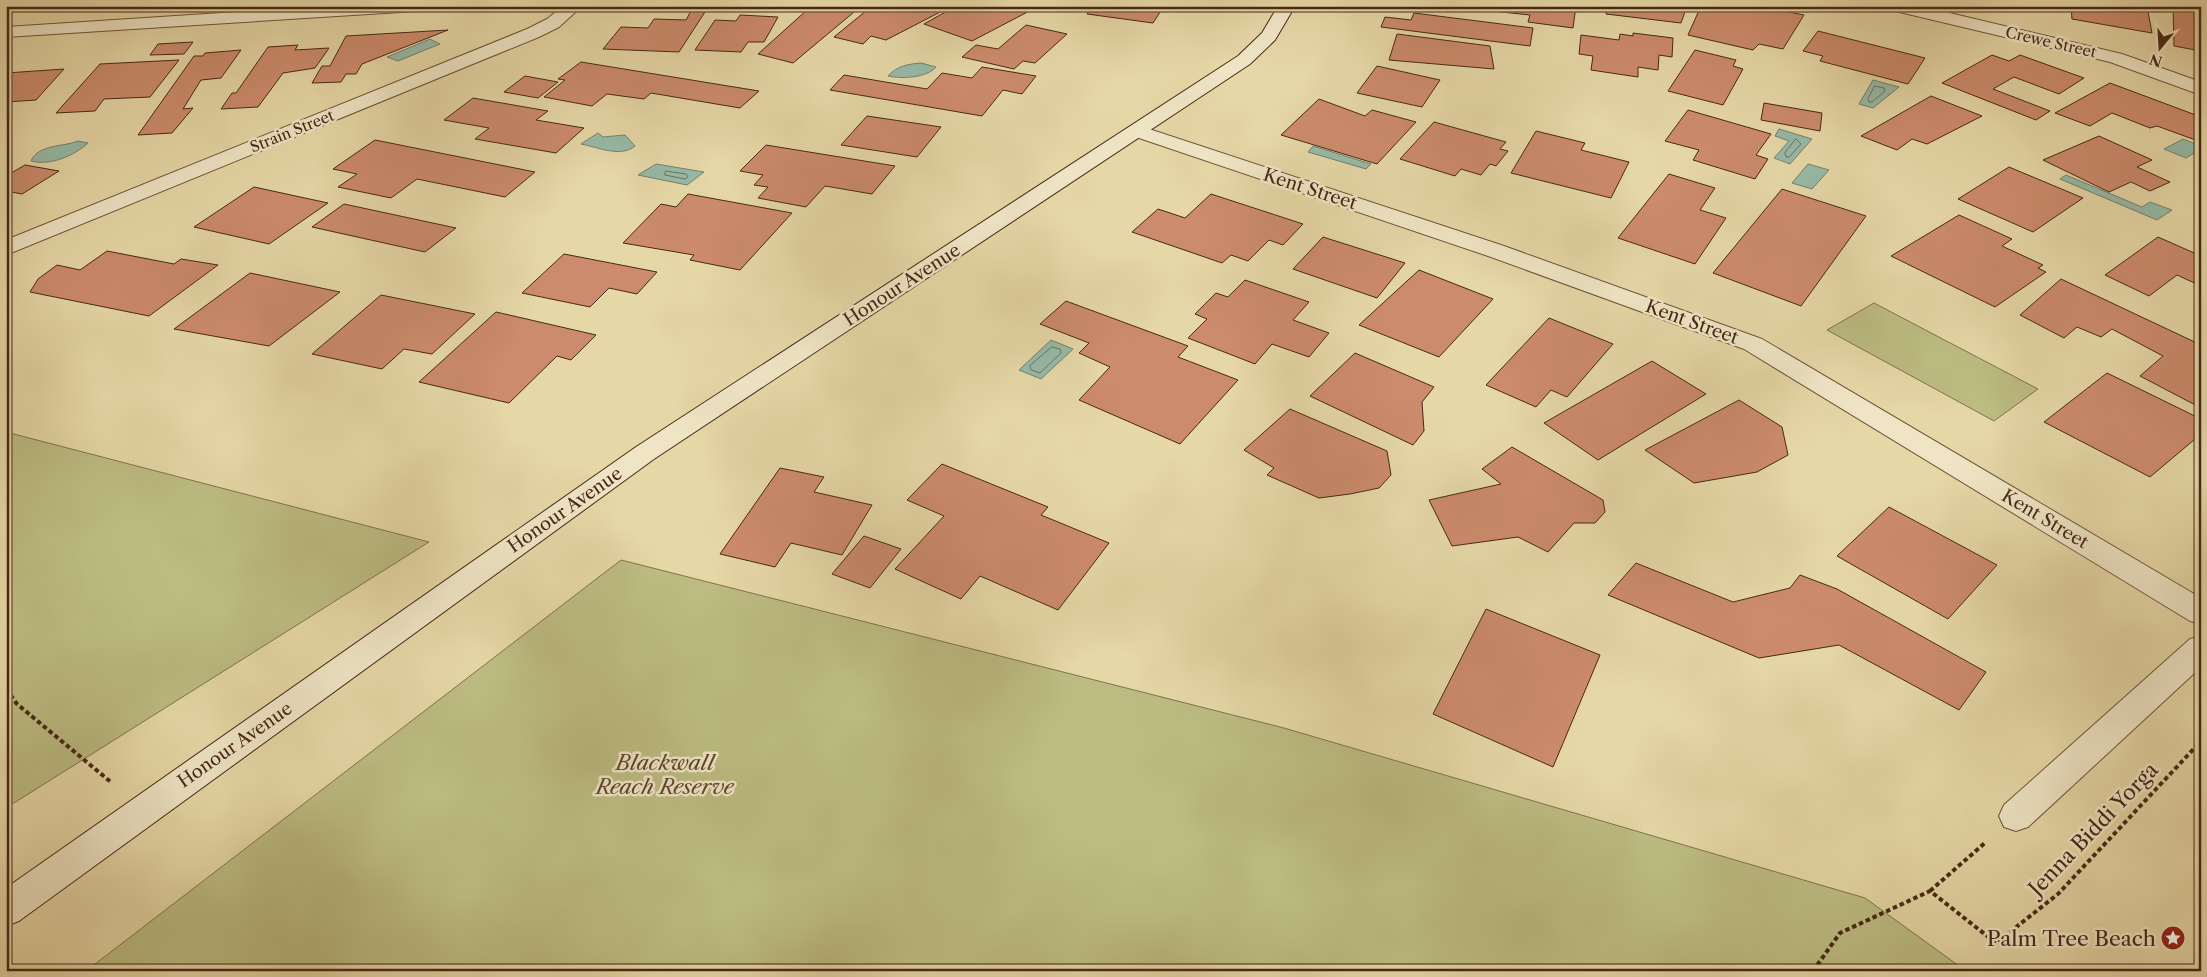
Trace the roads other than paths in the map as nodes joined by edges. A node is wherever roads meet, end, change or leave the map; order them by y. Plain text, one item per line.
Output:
1 (417, 6) edge
2 (574, 6) edge
3 (1287, 6) edge
4 (1897, 6) edge
5 (6, 32) edge
6 (2201, 89) edge
7 (1137, 131) junction
8 (6, 248) edge
9 (2201, 613) edge
10 (2201, 648) edge
11 (2016, 816) road end
12 (6, 908) edge

1 - 5 street
2 - 8 street, Strain Street
3 - 7 street, Honour Avenue
4 - 6 street, Crewe Street
7 - 9 street, Kent Street
7 - 12 street, Honour Avenue
10 - 11 street

